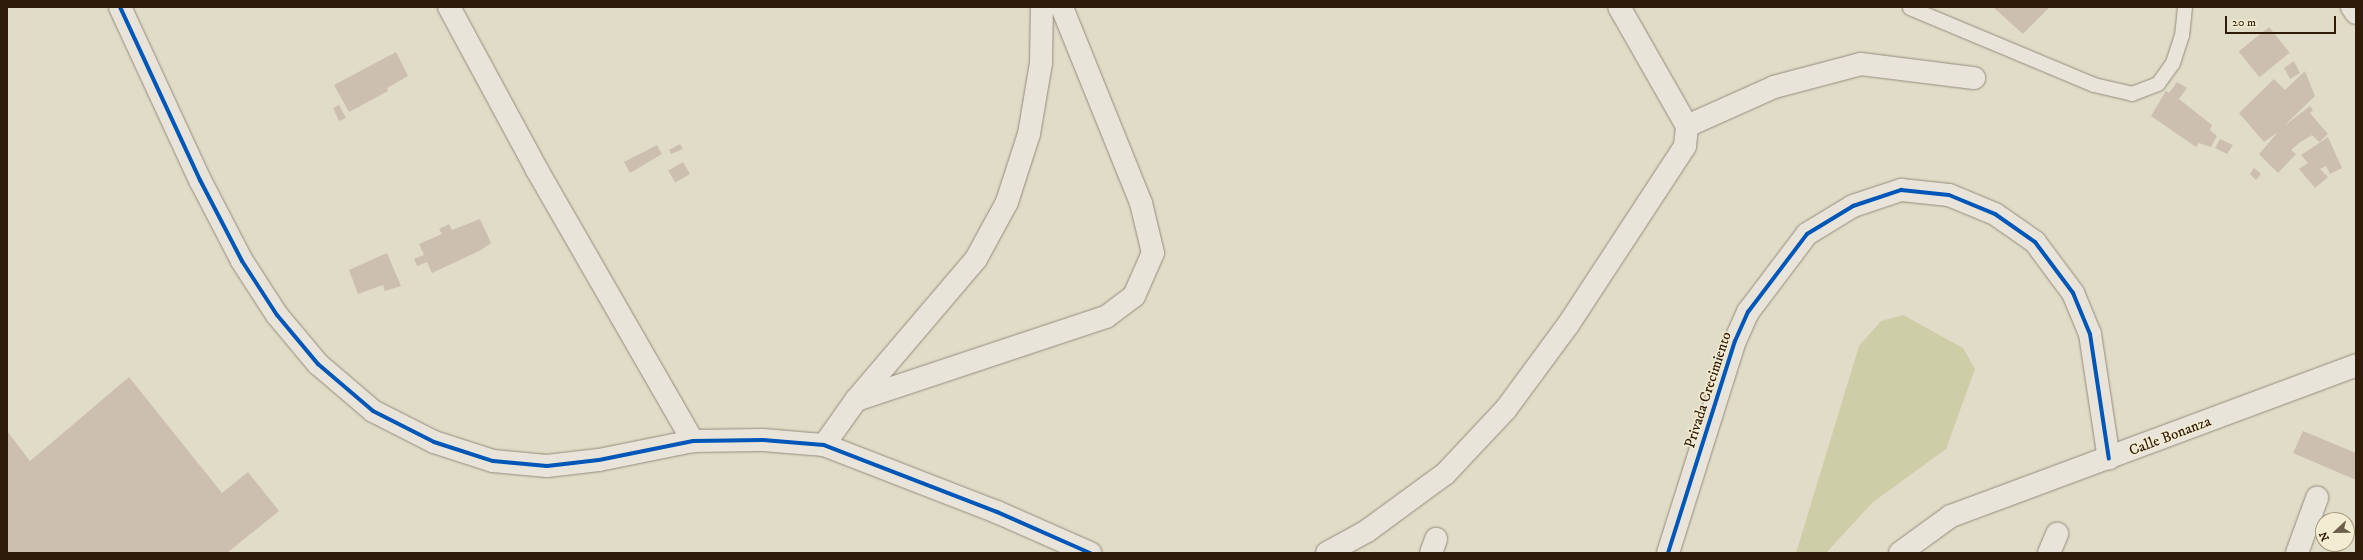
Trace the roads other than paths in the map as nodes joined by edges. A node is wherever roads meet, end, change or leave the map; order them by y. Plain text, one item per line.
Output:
1 (120, 7) edge
2 (449, 7) edge
3 (1042, 7) edge
4 (1062, 7) edge
5 (1619, 7) edge
6 (2185, 7) edge
7 (2352, 7) edge
8 (1910, 8) dead end
9 (2356, 13) edge
10 (1974, 78) dead end
11 (1687, 126) junction
12 (2356, 365) edge
13 (856, 400) junction
14 (693, 441) junction
15 (824, 445) junction
16 (2109, 460) junction
17 (2317, 498) dead end
18 (1090, 553) edge
19 (1327, 553) edge
20 (1668, 553) edge
21 (1900, 553) edge
22 (2297, 553) edge

1 - 14 street
2 - 14 street
3 - 13 street
4 - 13 street
5 - 11 street
6 - 8 lane
7 - 9 street
10 - 11 street
11 - 19 street
12 - 16 street, Calle Bonanza
13 - 15 street
14 - 15 street
15 - 18 street
16 - 20 street, Privada Crecimiento
16 - 21 street, Calle Bonanza
17 - 22 street

